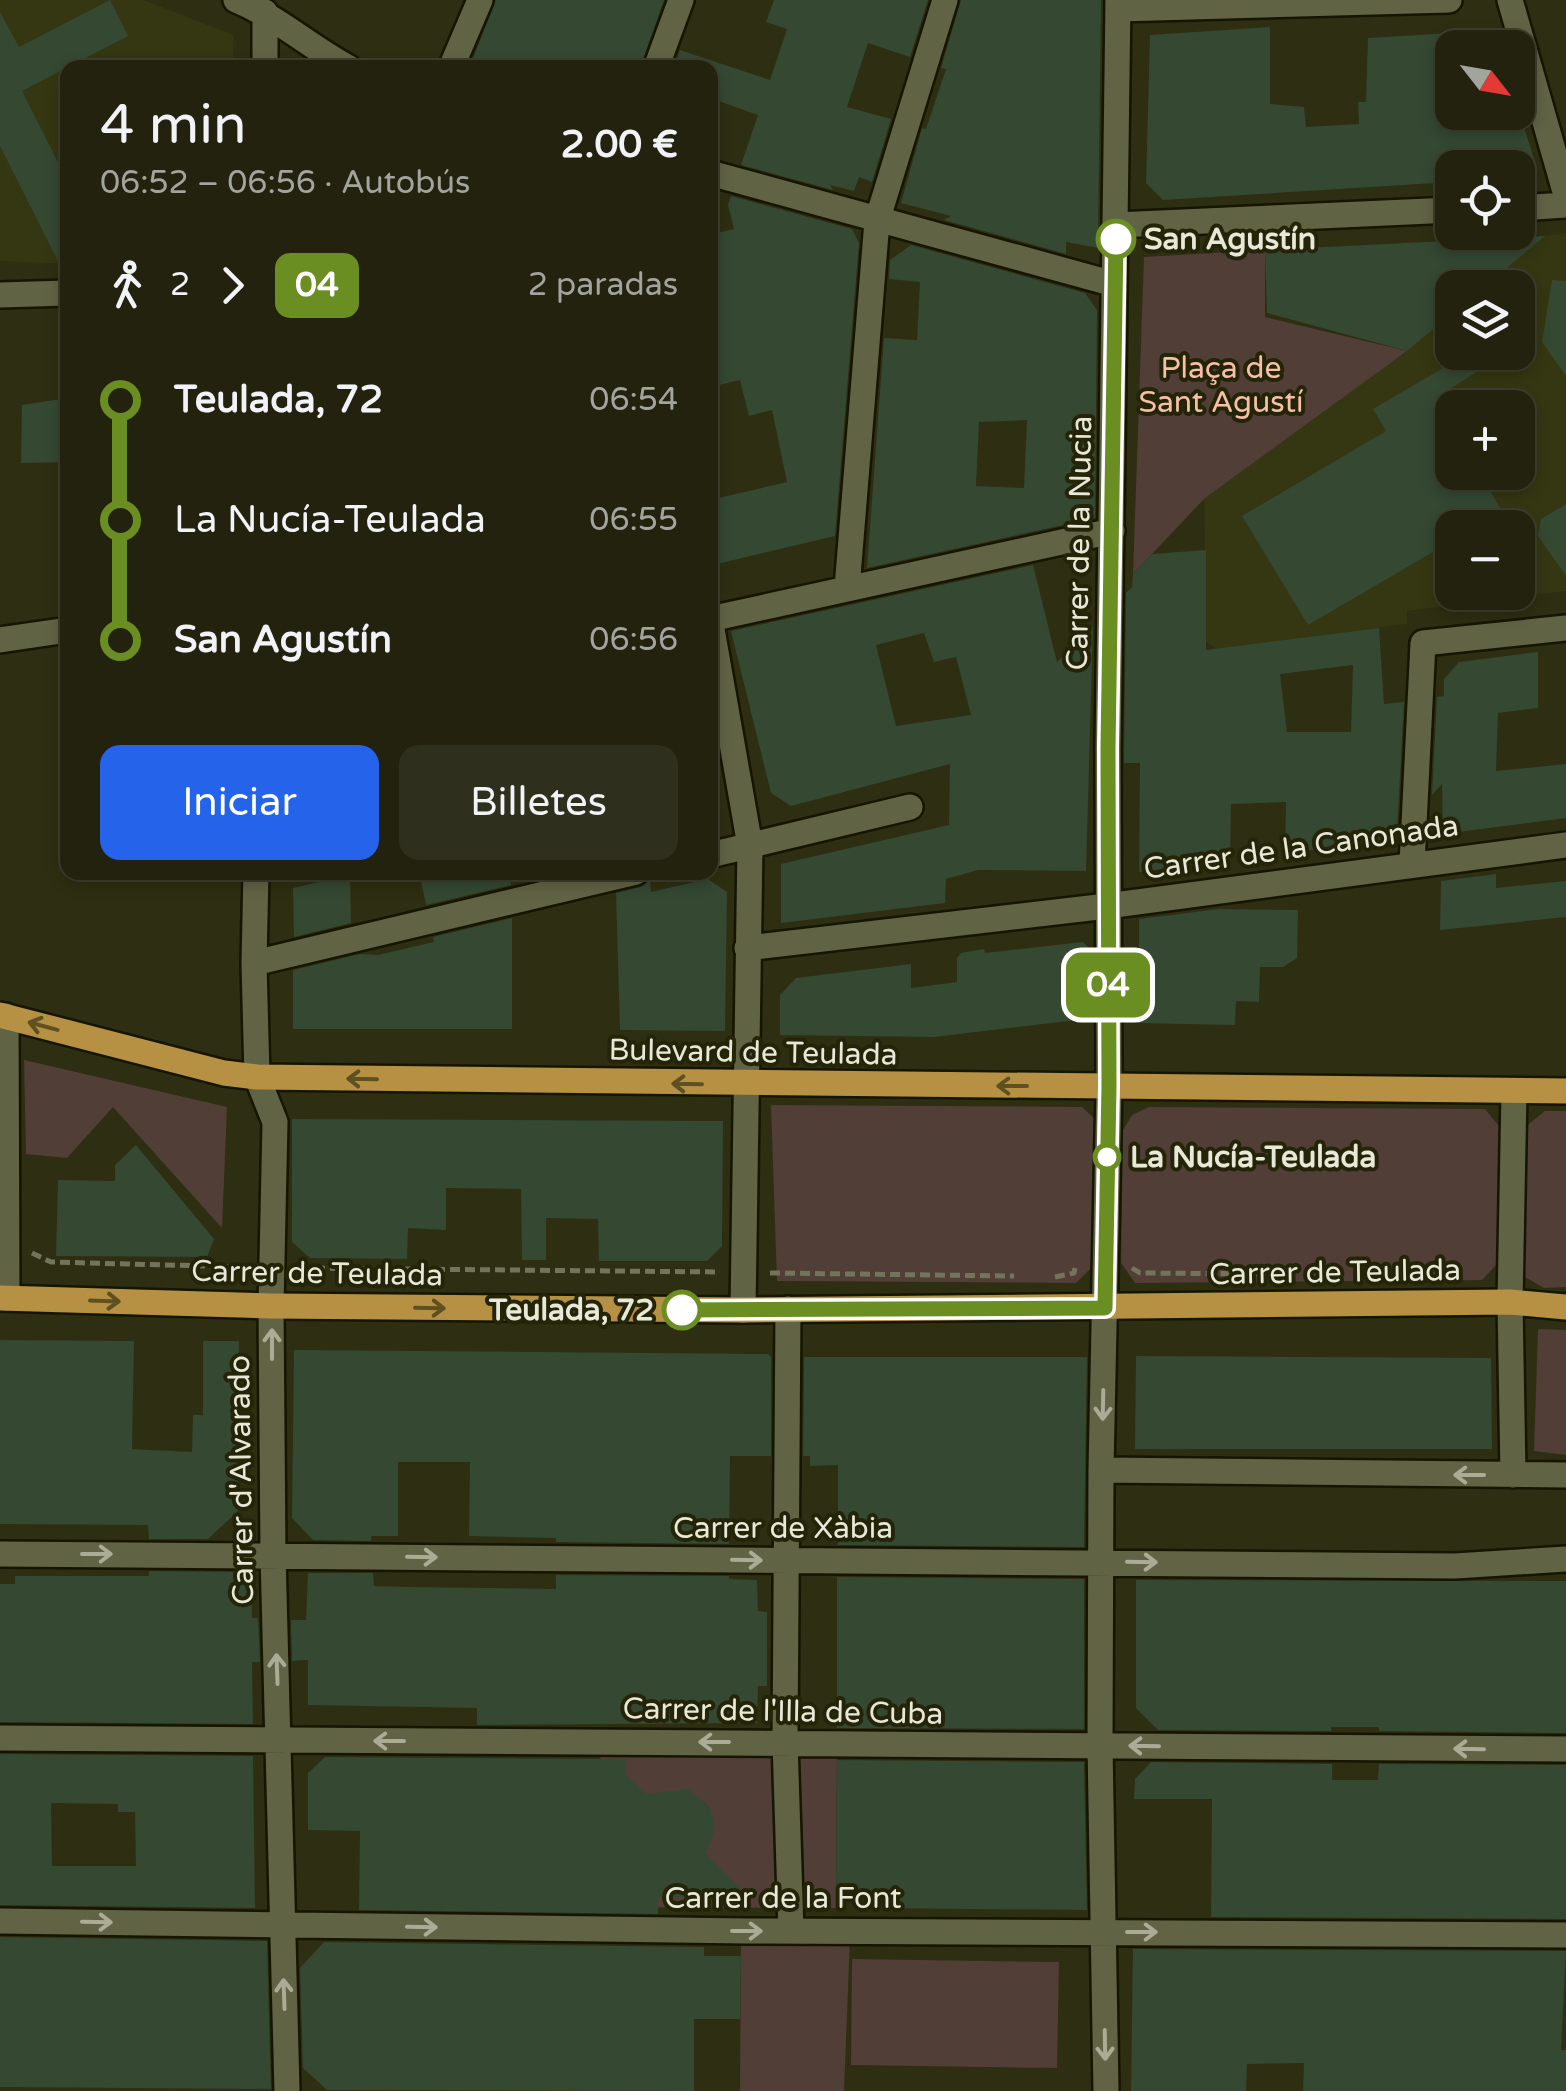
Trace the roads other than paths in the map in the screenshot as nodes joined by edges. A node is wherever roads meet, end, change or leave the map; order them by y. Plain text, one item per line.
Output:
1 (236, 0) edge
2 (480, 0) edge
3 (681, 0) edge
4 (946, 0) edge
5 (1449, 0) edge
6 (1510, 0) edge
7 (1118, 4) edge
8 (265, 12) junction
9 (265, 60) edge
10 (334, 60) edge
11 (454, 60) edge
12 (659, 60) edge
13 (718, 175) edge
14 (1566, 194) edge
15 (1566, 206) edge
16 (1535, 207) edge
17 (1435, 211) edge
18 (877, 221) junction
19 (1116, 225) junction
20 (1114, 284) junction
21 (60, 293) edge
22 (0, 294) edge
23 (1112, 531) junction
24 (847, 588) junction
25 (718, 617) edge
26 (1566, 628) edge
27 (60, 631) edge
28 (0, 640) edge
29 (718, 664) edge
30 (910, 807) dead end
31 (1566, 844) edge
32 (750, 846) junction
33 (718, 853) edge
34 (1412, 864) junction
35 (256, 880) edge
36 (602, 880) edge
37 (1107, 906) junction
38 (747, 948) junction
39 (254, 963) junction
40 (3, 1015) edge
41 (257, 1077) junction
42 (746, 1085) junction
43 (1109, 1086) junction
44 (1514, 1091) junction
45 (1566, 1091) edge
46 (4, 1298) edge
47 (1510, 1302) junction
48 (272, 1306) junction
49 (1566, 1307) edge
50 (788, 1308) junction
51 (1105, 1308) junction
52 (744, 1310) junction
53 (1101, 1470) junction
54 (1513, 1475) junction
55 (1566, 1476) edge
56 (0, 1554) edge
57 (273, 1555) junction
58 (1566, 1560) edge
59 (788, 1561) junction
60 (1102, 1562) junction
61 (0, 1738) edge
62 (279, 1741) junction
63 (785, 1742) junction
64 (1100, 1745) junction
65 (1566, 1750) edge
66 (0, 1921) edge
67 (281, 1925) junction
68 (791, 1930) junction
69 (1102, 1932) junction
70 (1566, 1935) edge
71 (287, 2091) edge
72 (1106, 2091) edge

1 - 8 street
2 - 11 street
3 - 12 street
4 - 18 street
5 - 7 street
6 - 14 street
7 - 19 street, Carrer de la Nucia
8 - 9 street
8 - 10 street
13 - 18 street
15 - 16 street
17 - 19 street
18 - 20 street
18 - 24 street
19 - 20 street, Carrer de la Nucia
20 - 23 street, Carrer de la Nucia
21 - 22 street
23 - 24 street
23 - 37 street, Carrer de la Nucia
24 - 25 street
26 - 34 street
27 - 28 street
29 - 32 street
30 - 32 street
31 - 34 street, Carrer de la Canonada
32 - 33 street
32 - 38 street
34 - 37 street, Carrer de la Canonada
35 - 39 street, Carrer d'Alvarado
36 - 39 street
37 - 38 street, Carrer de la Canonada
37 - 43 street, Carrer de la Nucia
38 - 42 street
39 - 41 street, Carrer d'Alvarado
41 -> 40 main road, Bulevard de Teulada
40 - 46 street, Carrer de Teulada
42 -> 41 main road, Bulevard de Teulada
41 - 48 street, Carrer d'Alvarado
43 -> 42 main road, Bulevard de Teulada
42 - 52 street
43 - 44 main road, Bulevard de Teulada
43 - 51 street
44 - 45 main road, Bulevard de Teulada
44 - 47 street
46 -> 48 main road, Carrer de Teulada
47 - 49 main road, Carrer de Teulada
47 - 51 main road, Carrer de Teulada
47 - 54 street
48 -> 52 main road, Carrer de Teulada
57 -> 48 street, Carrer d'Alvarado
50 - 51 main road, Carrer de Teulada
50 - 52 main road, Carrer de Teulada
50 - 59 street
51 -> 53 street
54 -> 53 street
53 - 60 street
54 - 55 street
56 -> 57 street, Carrer de Xàbia
57 -> 59 street, Carrer de Xàbia
62 -> 57 street, Carrer d'Alvarado
60 -> 58 street, Carrer de Xàbia
59 - 60 street, Carrer de Xàbia
59 - 63 street
60 - 64 street
61 - 62 street, Carrer de l'Illa de Cuba
63 -> 62 street, Carrer de l'Illa de Cuba
62 - 67 street, Carrer d'Alvarado
63 - 64 street, Carrer de l'Illa de Cuba
63 - 68 street
65 -> 64 street, Carrer de l'Illa de Cuba
64 - 69 street
66 -> 67 street, Carrer de la Font
67 -> 68 street, Carrer de la Font
71 -> 67 street, Carrer d'Alvarado
68 - 69 street, Carrer de la Font
69 -> 70 street, Carrer de la Font
69 -> 72 street

